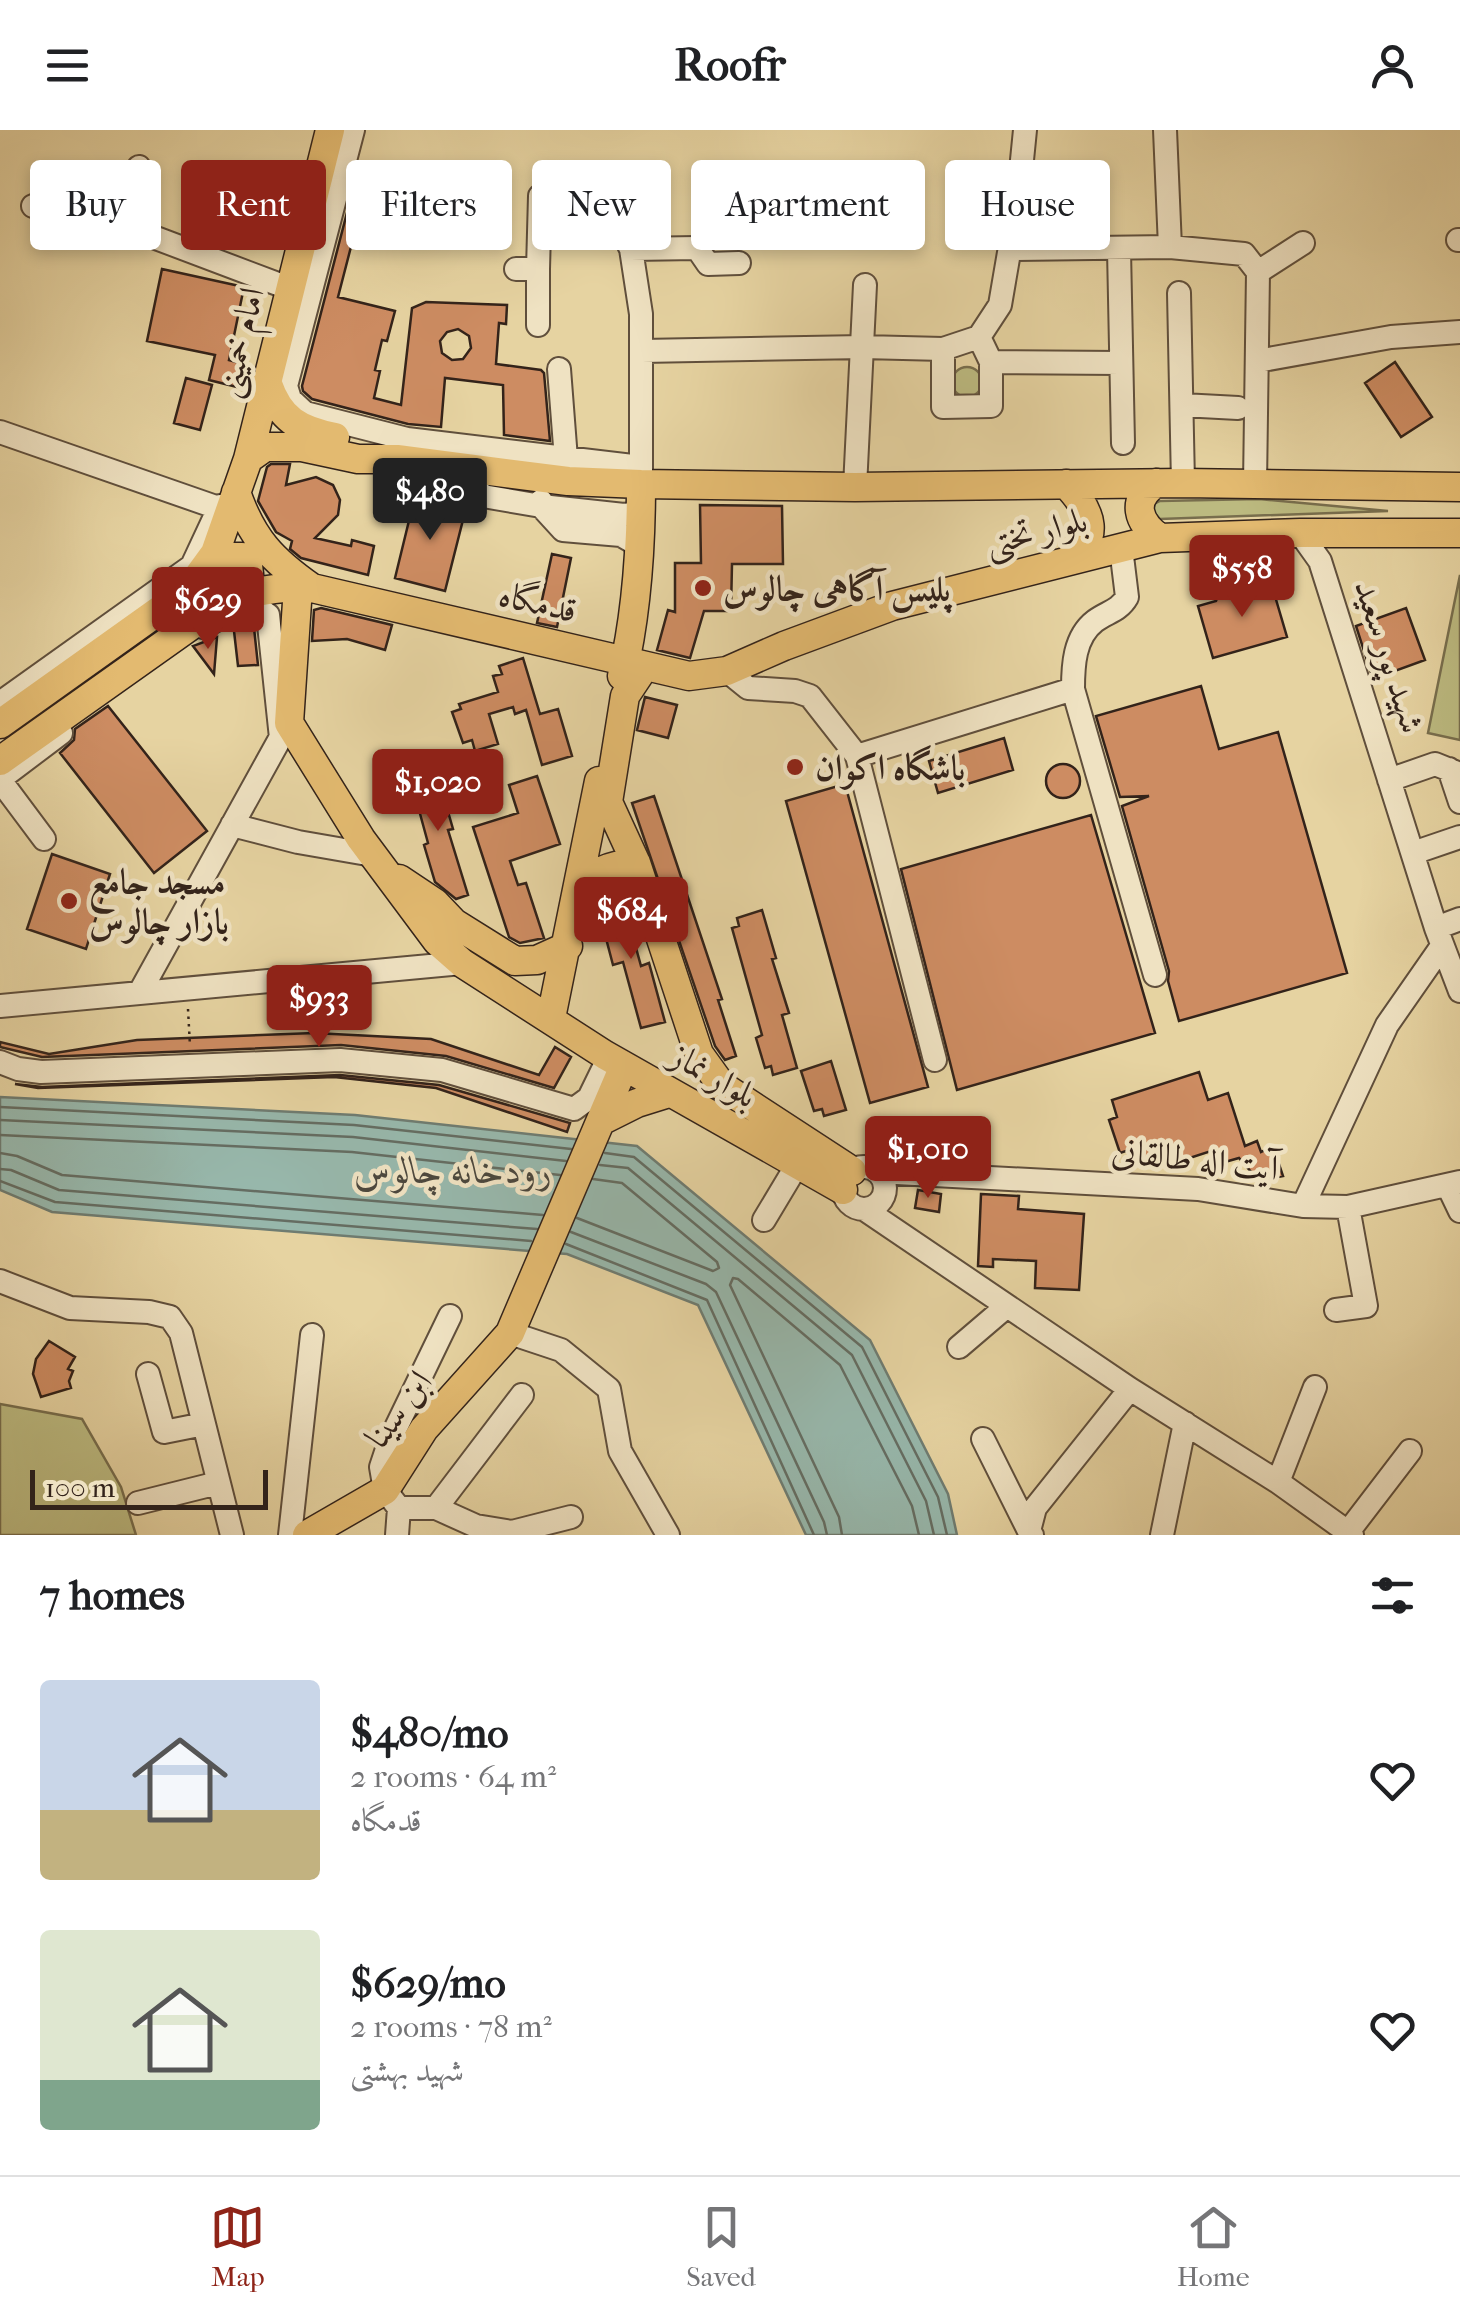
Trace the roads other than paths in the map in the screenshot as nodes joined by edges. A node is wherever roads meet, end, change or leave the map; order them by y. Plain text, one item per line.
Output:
1 (317, 130) edge
2 (330, 130) edge
3 (342, 130) edge
4 (352, 130) edge
5 (1024, 130) edge
6 (1165, 130) edge
7 (1021, 160) edge
8 (161, 241) edge
9 (532, 241) edge
10 (1303, 242) dead end
11 (1170, 246) junction
12 (671, 248) edge
13 (630, 250) edge
14 (1010, 250) edge
15 (1110, 250) edge
16 (1119, 250) junction
17 (738, 263) dead end
18 (1258, 272) junction
19 (865, 286) dead end
20 (286, 287) junction
21 (1180, 293) dead end
22 (538, 325) dead end
23 (1460, 332) edge
24 (979, 336) junction
25 (863, 347) junction
26 (942, 349) junction
27 (642, 351) junction
28 (1257, 361) junction
29 (991, 362) junction
30 (1121, 364) junction
31 (559, 369) dead end
32 (268, 384) junction
33 (1182, 405) junction
34 (1238, 408) dead end
35 (0, 432) edge
36 (1123, 443) dead end
37 (248, 459) junction
38 (397, 459) junction
39 (480, 470) junction
40 (513, 474) junction
41 (640, 475) junction
42 (555, 481) junction
43 (1169, 483) junction
44 (1066, 484) junction
45 (1255, 484) junction
46 (856, 487) junction
47 (1460, 487) edge
48 (228, 504) junction
49 (641, 513) junction
50 (1300, 533) junction
51 (1340, 533) junction
52 (1460, 533) edge
53 (1160, 538) junction
54 (640, 546) junction
55 (1120, 548) junction
56 (1320, 560) junction
57 (1065, 562) junction
58 (305, 588) junction
59 (188, 590) junction
60 (233, 599) junction
61 (635, 663) junction
62 (727, 671) junction
63 (1072, 690) junction
64 (0, 702) edge
65 (0, 724) edge
66 (285, 730) junction
67 (857, 756) junction
68 (0, 761) edge
69 (1454, 772) edge
70 (0, 779) edge
71 (1390, 780) junction
72 (1460, 802) edge
73 (232, 825) junction
74 (1460, 837) edge
75 (44, 839) dead end
76 (1413, 853) junction
77 (377, 861) junction
78 (636, 864) junction
79 (578, 892) junction
80 (1460, 919) edge
81 (1439, 937) junction
82 (568, 946) junction
83 (462, 964) junction
84 (1154, 975) dead end
85 (140, 992) junction
86 (1460, 992) edge
87 (0, 1006) edge
88 (551, 1018) junction
89 (935, 1060) dead end
90 (0, 1062) edge
91 (617, 1062) junction
92 (669, 1092) junction
93 (601, 1121) junction
94 (797, 1165) junction
95 (1454, 1184) edge
96 (868, 1189) junction
97 (1304, 1206) junction
98 (1348, 1207) junction
99 (1460, 1211) edge
100 (764, 1220) dead end
101 (0, 1281) edge
102 (1007, 1306) junction
103 (1336, 1310) dead end
104 (450, 1316) dead end
105 (510, 1333) junction
106 (312, 1335) dead end
107 (959, 1346) dead end
108 (148, 1374) dead end
109 (1315, 1386) dead end
110 (1130, 1390) junction
111 (522, 1395) dead end
112 (204, 1424) junction
113 (1185, 1424) junction
114 (983, 1439) dead end
115 (1410, 1451) dead end
116 (1278, 1482) junction
117 (218, 1483) junction
118 (392, 1499) junction
119 (138, 1503) dead end
120 (436, 1508) junction
121 (570, 1517) dead end
122 (479, 1530) edge
123 (1337, 1530) edge
124 (1031, 1533) edge
125 (232, 1535) edge
126 (290, 1535) edge
127 (307, 1535) edge
128 (397, 1535) edge
129 (668, 1535) edge
130 (1162, 1535) edge

1 - 20 street
2 - 20 main road, امام خمینی
3 - 40 street
4 - 42 street
5 - 7 street
6 - 11 street
8 - 20 street
9 - 22 street
10 - 18 street
11 - 16 street
11 - 18 street
12 - 17 street
13 - 27 street
14 - 24 street
15 - 16 street
16 - 30 street
18 - 28 street
19 - 25 street
20 - 32 main road, امام خمینی
20 - 48 street
21 - 33 street
23 - 28 street
24 - 26 street
24 - 29 street
25 - 26 street
25 - 27 street
25 - 46 street
26 - 29 street
27 - 41 street
28 - 45 street
29 - 30 street
30 - 36 street
31 - 42 street
32 - 37 main road, امام خمینی
32 - 38 main road
33 - 34 street
33 - 43 street
35 - 48 street
37 - 38 main road
37 - 48 main road, امام خمینی
38 - 39 main road, بلوار تختی
39 - 40 main road, بلوار تختی
39 - 42 street
40 - 42 main road, بلوار تختی
41 - 42 main road, بلوار تختی
41 - 46 main road, بلوار تختی
41 - 49 main road
42 - 49 street
42 - 54 street
43 - 44 main road, بلوار تختی
43 - 45 main road, بلوار تختی
43 - 53 main road
44 - 46 main road, بلوار تختی
44 - 57 main road
45 - 47 main road, بلوار تختی
48 - 58 main road
48 - 59 main road, امام خمینی
48 - 64 street
49 - 54 main road
50 - 51 main road, بلوار تختی
50 - 53 main road, بلوار تختی
50 - 56 street, شهید پور سعید
51 - 52 main road, بلوار تختی
51 - 56 street, شهید پور سعید
53 - 55 main road, بلوار تختی
54 - 61 main road
55 - 57 main road, بلوار تختی
55 - 63 street
56 - 71 street, شهید پور سعید
57 - 62 main road, بلوار تختی
58 - 60 main road
58 - 61 main road, قدمگاه
58 - 66 main road
59 - 60 main road
59 - 65 main road
60 - 68 main road
61 - 62 main road, بلوار تختی
61 - 78 main road, بلوار نماز
61 - 79 main road
62 - 67 street
63 - 67 street
63 - 84 street
66 - 70 street
66 - 73 street
66 - 77 main road, بلوار نماز
67 - 89 street
69 - 71 street
69 - 72 street
70 - 75 street
71 - 76 street, شهید پور سعید
73 - 77 street
73 - 85 street
74 - 76 street
76 - 81 street, شهید پور سعید
77 - 82 main road
77 - 83 main road, بلوار نماز
78 - 79 main road
78 - 96 main road, بلوار نماز
79 - 82 main road
80 - 81 street
81 - 86 street, شهید پور سعید
81 - 97 street
82 - 88 main road
83 - 85 street
83 - 88 main road, بلوار نماز
85 - 87 street
88 - 91 main road, بلوار نماز
90 - 91 street
91 - 92 main road, بلوار نماز
91 - 93 main road
92 - 93 main road
92 - 94 main road, بلوار نماز
93 - 105 main road, ابن سینا
94 - 96 main road, بلوار نماز
94 - 100 street
95 - 98 street, آیت اله طالقانی
95 - 99 street
96 - 97 street, آیت اله طالقانی
96 - 102 street
97 - 98 street, آیت اله طالقانی
98 - 103 street
101 - 112 street
102 - 107 street
102 - 110 street
104 - 118 street
105 - 118 main road, ابن سینا
105 - 129 street
106 - 126 street
108 - 112 street
109 - 116 street
110 - 113 street
110 - 124 street
111 - 120 street
112 - 117 street
113 - 116 street
113 - 130 street
114 - 124 street
115 - 123 street
116 - 123 street
117 - 119 street
117 - 125 street
118 - 120 street
118 - 127 main road, ابن سینا
118 - 128 street
120 - 122 street
121 - 122 street

